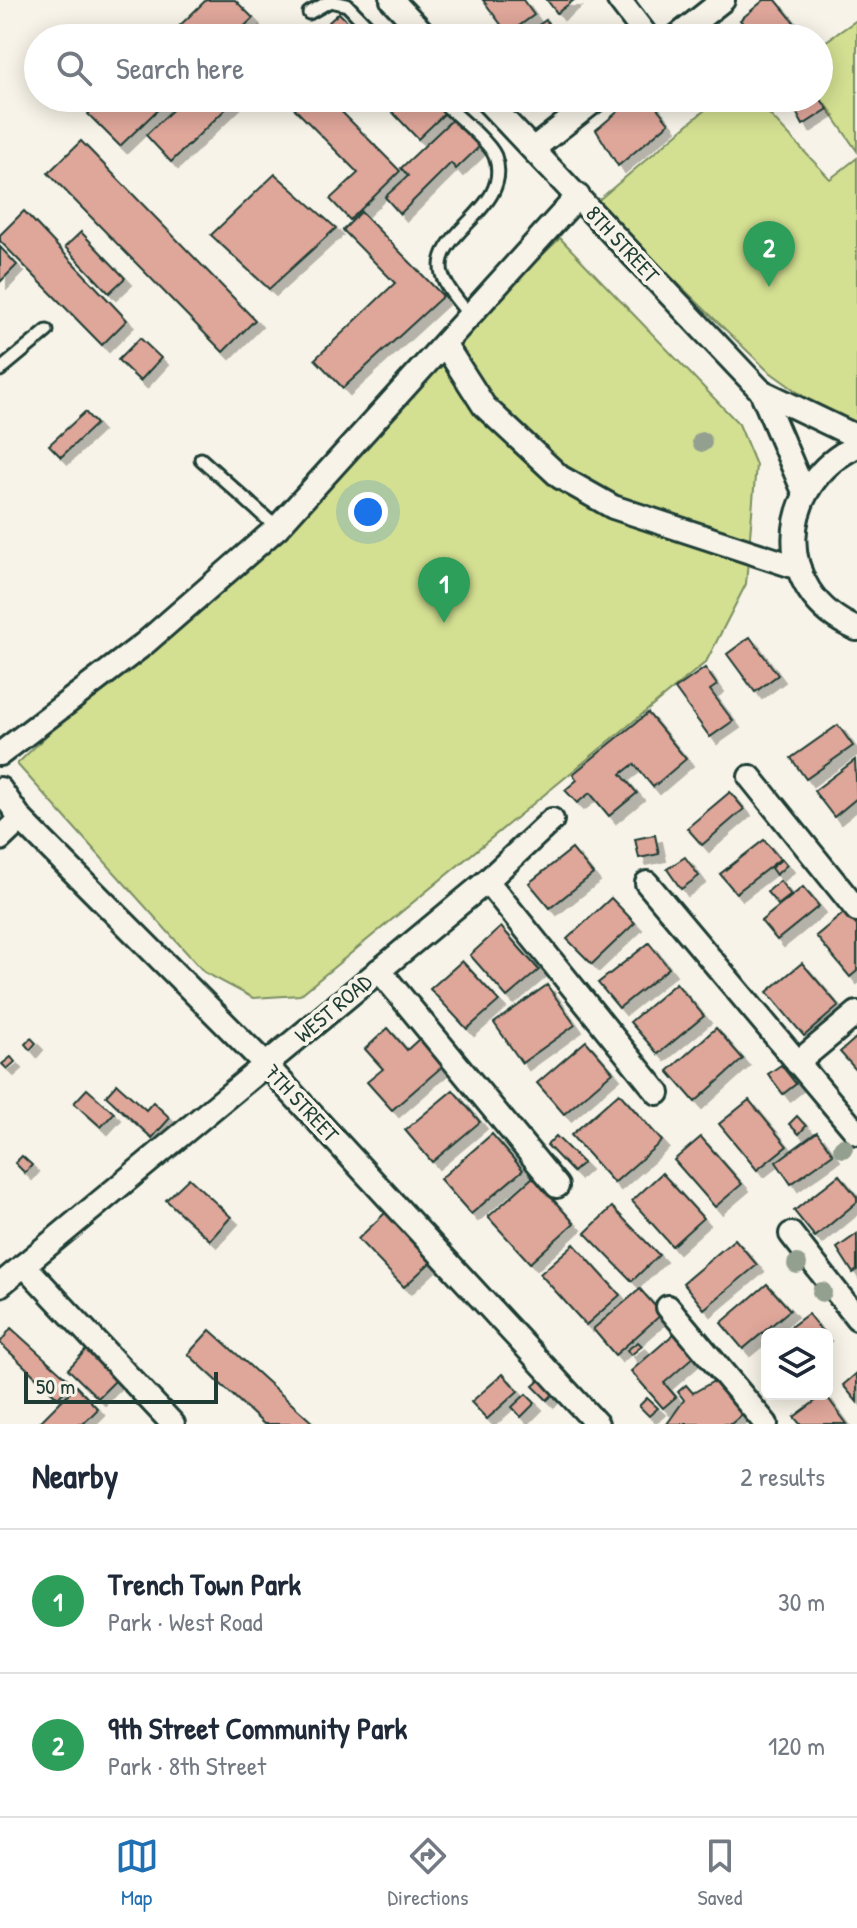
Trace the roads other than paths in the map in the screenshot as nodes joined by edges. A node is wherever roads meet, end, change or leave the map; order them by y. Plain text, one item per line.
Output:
1 (392, 0) edge
2 (619, 0) edge
3 (723, 0) edge
4 (309, 13) dead end
5 (365, 24) edge
6 (415, 24) edge
7 (637, 24) edge
8 (693, 24) edge
9 (452, 112) edge
10 (497, 112) edge
11 (580, 112) edge
12 (533, 149) junction
13 (578, 196) junction
14 (470, 316) junction
15 (47, 331) dead end
16 (445, 345) junction
17 (0, 370) edge
18 (761, 391) junction
19 (857, 437) edge
20 (857, 446) edge
21 (201, 459) dead end
22 (804, 492) junction
23 (277, 528) junction
24 (799, 568) junction
25 (857, 629) edge
26 (0, 754) edge
27 (750, 777) dead end
28 (0, 789) edge
29 (21, 819) junction
30 (552, 820) dead end
31 (0, 839) edge
32 (487, 881) junction
33 (647, 883) dead end
34 (857, 910) edge
35 (379, 970) junction
36 (857, 1013) edge
37 (797, 1063) junction
38 (266, 1065) junction
39 (658, 1093) dead end
40 (857, 1133) edge
41 (557, 1186) dead end
42 (791, 1234) dead end
43 (24, 1265) junction
44 (0, 1285) edge
45 (668, 1307) dead end
46 (857, 1318) edge
47 (173, 1424) edge
48 (597, 1424) edge
49 (766, 1424) edge

1 - 6 street
2 - 7 street
3 - 8 street
4 - 5 lane
9 - 14 lane
10 - 12 street, 8TH STREET
11 - 12 street
12 - 13 street, 8TH STREET
13 - 14 street
13 - 18 street, 8TH STREET
14 - 16 street
15 - 17 lane
16 - 23 street
16 - 24 street
18 - 19 street
18 - 22 street
20 - 22 street
21 - 23 lane
22 - 24 street
23 - 26 street
24 - 25 street
27 - 34 street
28 - 29 street, 7TH STREET
29 - 31 street
29 - 38 street, 7TH STREET
30 - 32 street, WEST ROAD
32 - 35 street, WEST ROAD
32 - 39 street
33 - 37 street
35 - 38 street, WEST ROAD
35 - 41 street
36 - 37 street
37 - 40 street
38 - 43 street, WEST ROAD
38 - 48 street, 7TH STREET
42 - 46 street
43 - 44 street, WEST ROAD
43 - 47 street
45 - 49 street

